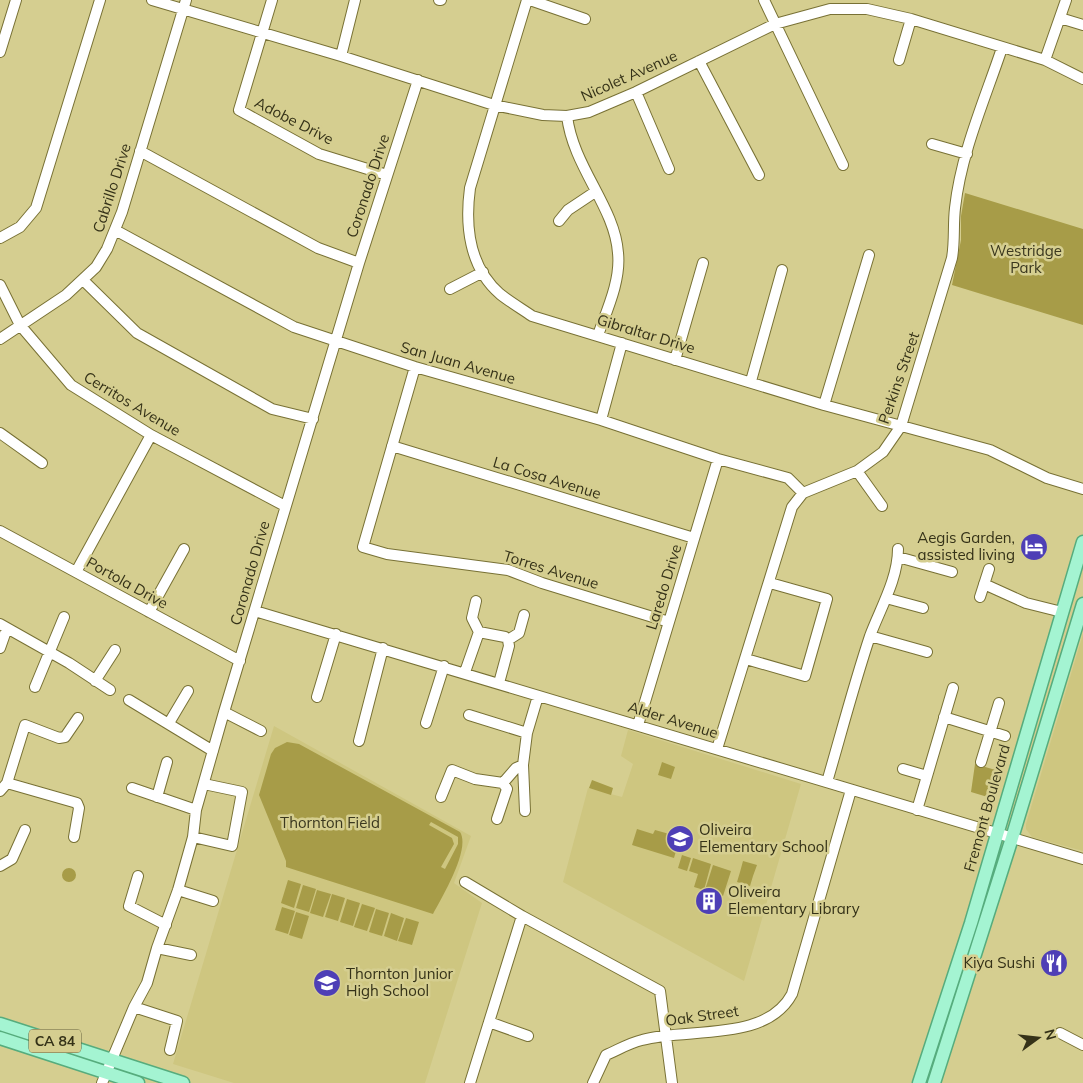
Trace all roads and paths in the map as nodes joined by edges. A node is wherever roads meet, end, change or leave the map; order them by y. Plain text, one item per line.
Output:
1 (16, 0) edge
2 (100, 0) edge
3 (152, 0) edge
4 (272, 0) edge
5 (356, 0) edge
6 (529, 0) edge
7 (764, 0) edge
8 (1066, 0) edge
9 (185, 5) edge
10 (1060, 18) junction
11 (585, 19) dead end
12 (911, 19) junction
13 (775, 24) junction
14 (1083, 25) edge
15 (262, 34) junction
16 (1, 46) edge
17 (1002, 48) junction
18 (341, 56) junction
19 (899, 60) dead end
20 (1045, 60) junction
21 (699, 61) junction
22 (1083, 79) edge
23 (418, 80) junction
24 (636, 92) junction
25 (494, 105) junction
26 (566, 116) junction
27 (932, 144) dead end
28 (140, 151) junction
29 (966, 154) junction
30 (843, 165) dead end
31 (669, 169) dead end
32 (387, 175) junction
33 (759, 175) dead end
34 (594, 192) junction
35 (559, 222) dead end
36 (115, 230) junction
37 (0, 238) edge
38 (869, 255) dead end
39 (359, 263) junction
40 (703, 263) dead end
41 (782, 270) dead end
42 (483, 272) junction
43 (83, 280) junction
44 (0, 285) edge
45 (450, 289) dead end
46 (20, 326) junction
47 (598, 335) junction
48 (0, 339) edge
49 (336, 342) junction
50 (622, 344) junction
51 (676, 360) junction
52 (415, 366) junction
53 (750, 381) junction
54 (824, 405) junction
55 (313, 419) junction
56 (601, 420) junction
57 (901, 426) junction
58 (0, 433) edge
59 (151, 435) junction
60 (392, 446) junction
61 (718, 459) junction
62 (42, 463) dead end
63 (857, 471) junction
64 (1083, 489) edge
65 (803, 493) junction
66 (285, 506) junction
67 (882, 506) dead end
68 (0, 531) edge
69 (694, 538) junction
70 (1083, 542) edge
71 (184, 549) dead end
72 (988, 569) dead end
73 (76, 572) junction
74 (952, 572) dead end
75 (770, 582) junction
76 (984, 584) junction
77 (980, 597) dead end
78 (886, 598) junction
79 (476, 601) dead end
80 (1083, 604) edge
81 (922, 608) dead end
82 (254, 611) junction
83 (149, 612) junction
84 (1062, 612) junction
85 (524, 616) dead end
86 (64, 617) dead end
87 (669, 622) junction
88 (4, 626) edge
89 (478, 632) junction
90 (336, 634) junction
91 (870, 636) junction
92 (508, 640) junction
93 (0, 648) edge
94 (383, 648) junction
95 (115, 650) dead end
96 (50, 652) junction
97 (927, 652) dead end
98 (746, 659) junction
99 (240, 661) junction
100 (444, 666) junction
101 (465, 672) junction
102 (95, 681) junction
103 (499, 682) junction
104 (35, 687) dead end
105 (953, 688) dead end
106 (110, 690) dead end
107 (188, 691) dead end
108 (538, 696) junction
109 (317, 697) dead end
110 (129, 700) dead end
111 (999, 703) dead end
112 (224, 712) junction
113 (469, 715) dead end
114 (944, 717) junction
115 (78, 718) dead end
116 (169, 723) junction
117 (426, 723) dead end
118 (638, 725) junction
119 (261, 730) dead end
120 (990, 731) junction
121 (527, 733) junction
122 (1005, 736) dead end
123 (359, 741) dead end
124 (717, 749) junction
125 (213, 750) junction
126 (167, 762) dead end
127 (981, 762) dead end
128 (523, 765) junction
129 (903, 769) dead end
130 (927, 776) junction
131 (826, 782) junction
132 (504, 783) junction
133 (204, 784) junction
134 (3, 786) edge
135 (132, 788) dead end
136 (851, 790) junction
137 (157, 797) junction
138 (441, 797) dead end
139 (196, 810) junction
140 (917, 810) junction
141 (525, 811) dead end
142 (497, 819) dead end
143 (25, 830) dead end
144 (996, 834) junction
145 (74, 837) dead end
146 (193, 838) junction
147 (1012, 838) junction
148 (1083, 859) edge
149 (0, 866) edge
150 (138, 876) dead end
151 (465, 882) dead end
152 (178, 890) junction
153 (213, 901) dead end
154 (522, 916) junction
155 (166, 925) junction
156 (157, 948) junction
157 (191, 955) dead end
158 (134, 1007) junction
159 (489, 1022) junction
160 (0, 1024) edge
161 (1060, 1034) dead end
162 (528, 1036) dead end
163 (666, 1036) junction
164 (0, 1038) edge
165 (1083, 1046) edge
166 (170, 1050) dead end
167 (110, 1059) junction
168 (104, 1077) edge
169 (138, 1083) edge
170 (182, 1083) edge
171 (470, 1083) edge
172 (593, 1083) edge
173 (672, 1083) edge
174 (920, 1083) edge
175 (934, 1083) edge

1 - 16 street
2 - 37 street
3 - 9 street, Nicolet Avenue
4 - 15 street, Adobe Drive
5 - 18 street
6 - 11 street
6 - 25 street, Gibraltar Drive
7 - 13 street
8 - 10 street
9 - 15 street, Nicolet Avenue
9 - 28 street, Cabrillo Drive
10 - 14 street
10 - 20 street
12 - 13 street, Nicolet Avenue
12 - 17 street, Nicolet Avenue
12 - 19 street
13 - 21 street, Nicolet Avenue
13 - 30 street
15 - 18 street, Nicolet Avenue
15 - 32 street, Adobe Drive
17 - 20 street, Nicolet Avenue
17 - 29 street, Perkins Street
18 - 23 street, Nicolet Avenue
20 - 22 street, Nicolet Avenue
21 - 24 street, Nicolet Avenue
21 - 33 street
23 - 25 street, Nicolet Avenue
23 - 32 street, Coronado Drive
24 - 26 street, Nicolet Avenue
24 - 31 street
25 - 26 street, Nicolet Avenue
25 - 42 street, Gibraltar Drive
26 - 34 street
27 - 29 street
28 - 36 street, Cabrillo Drive
28 - 39 street
29 - 57 street, Perkins Street
32 - 39 street, Coronado Drive
34 - 35 street
34 - 47 street
36 - 43 street, Cabrillo Drive
36 - 49 street, San Juan Avenue
38 - 54 street
39 - 49 street, Coronado Drive
40 - 51 street
41 - 53 street
42 - 45 street
42 - 47 street, Gibraltar Drive
43 - 46 street, Cabrillo Drive
43 - 55 street
44 - 46 street, Cerritos Avenue
46 - 48 street, Cabrillo Drive
46 - 59 street, Cerritos Avenue
47 - 50 street, Gibraltar Drive
49 - 52 street, San Juan Avenue
49 - 55 street, Coronado Drive
50 - 51 street, Gibraltar Drive
50 - 56 street
51 - 53 street, Gibraltar Drive
52 - 56 street, San Juan Avenue
52 - 60 street
53 - 54 street, Gibraltar Drive
54 - 57 street, Gibraltar Drive
55 - 66 street, Coronado Drive
56 - 61 street, San Juan Avenue
57 - 63 street, Perkins Street
57 - 64 street, Gibraltar Drive
58 - 62 street
59 - 66 street, Cerritos Avenue
59 - 73 street
60 - 69 street, La Cosa Avenue
60 - 87 street, Torres Avenue
61 - 65 street, San Juan Avenue
61 - 69 street, Laredo Drive
63 - 65 street, Perkins Street
63 - 67 street
65 - 75 street
66 - 82 street, Coronado Drive
68 - 73 street, Portola Drive
69 - 87 street, Laredo Drive
70 - 84 main road, Fremont Boulevard
71 - 83 street
72 - 76 street
73 - 83 street, Portola Drive
74 - 78 street
75 - 98 street
75 - 98 street
76 - 77 street
76 - 84 street
78 - 81 street
78 - 91 street
79 - 89 street
80 - 147 main road, Fremont Boulevard
82 - 90 street, Alder Avenue
82 - 99 street, Coronado Drive
83 - 99 street, Portola Drive
84 - 144 main road, Fremont Boulevard
85 - 92 street
86 - 96 street
87 - 118 street, Laredo Drive
88 - 93 street
88 - 96 street
89 - 92 street
89 - 101 street
90 - 94 street, Alder Avenue
90 - 109 street
91 - 97 street
91 - 131 street
92 - 103 street
94 - 100 street, Alder Avenue
94 - 123 street
95 - 102 street
96 - 102 street
96 - 104 street
98 - 124 street
99 - 112 street, Coronado Drive
100 - 101 street, Alder Avenue
100 - 117 street
101 - 103 street, Alder Avenue
102 - 106 street
103 - 108 street, Alder Avenue
105 - 114 street
107 - 116 street
108 - 118 street, Alder Avenue
108 - 121 street
110 - 116 street
111 - 120 street
112 - 119 street
112 - 125 street, Coronado Drive
113 - 121 street
114 - 120 street
114 - 130 street
115 - 134 street
116 - 125 street
118 - 124 street, Alder Avenue
120 - 122 street
120 - 127 street
121 - 128 street
124 - 131 street, Alder Avenue
125 - 133 street, Coronado Drive
126 - 137 street
128 - 132 street
128 - 141 street
129 - 130 street
130 - 140 street
131 - 136 street, Alder Avenue
132 - 138 street
132 - 142 street
133 - 139 street, Coronado Drive
133 - 146 street
134 - 145 street
135 - 137 street
136 - 140 street, Alder Avenue
136 - 163 street, Oak Street
137 - 139 street
139 - 146 street, Coronado Drive
140 - 144 street, Alder Avenue
143 - 149 street
144 - 147 street, Alder Avenue
144 - 174 main road, Fremont Boulevard
146 - 152 street, Coronado Drive
147 - 148 street, Alder Avenue
147 - 175 main road, Fremont Boulevard
150 - 155 street
151 - 154 street
152 - 153 street
152 - 155 street, Coronado Drive
154 - 159 street
154 - 163 street
155 - 156 street, Coronado Drive
156 - 157 street
156 - 158 street, Coronado Drive
158 - 166 street
158 - 167 street, Coronado Drive
159 - 162 street
159 - 171 street
160 - 167 main road, CA 84
161 - 165 street
163 - 172 street, Oak Street
163 - 173 street
164 - 168 main road, CA 84
167 - 168 street, Coronado Drive
167 - 170 main road, CA 84
168 - 169 main road, CA 84

